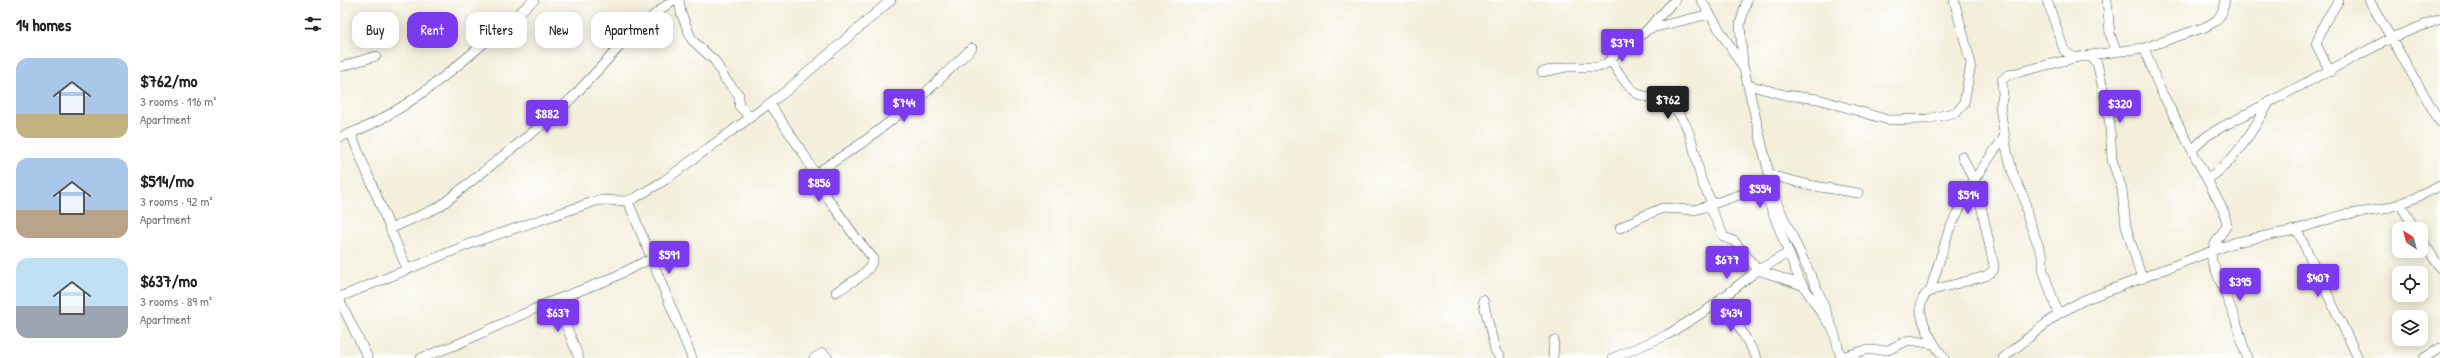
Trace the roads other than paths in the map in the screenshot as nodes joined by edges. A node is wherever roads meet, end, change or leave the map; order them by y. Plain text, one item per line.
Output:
1 (534, 0) edge
2 (673, 0) edge
3 (679, 0) edge
4 (891, 0) edge
5 (1676, 0) edge
6 (1701, 0) edge
7 (1747, 0) edge
8 (1954, 0) edge
9 (2047, 0) edge
10 (2107, 0) edge
11 (2225, 0) edge
12 (2339, 0) edge
13 (2369, 0) edge
14 (1710, 14) junction
15 (2440, 19) edge
16 (1648, 29) junction
17 (2391, 38) junction
18 (972, 48) dead end
19 (2144, 48) junction
20 (2116, 50) junction
21 (376, 56) dead end
22 (2083, 56) junction
23 (1611, 59) junction
24 (340, 67) edge
25 (1744, 69) junction
26 (1542, 72) dead end
27 (2330, 72) junction
28 (1748, 85) junction
29 (2270, 102) junction
30 (770, 104) junction
31 (750, 118) junction
32 (2440, 122) edge
33 (351, 134) junction
34 (340, 137) edge
35 (2004, 137) junction
36 (2193, 149) junction
37 (1962, 156) dead end
38 (815, 174) junction
39 (1769, 175) junction
40 (2208, 179) junction
41 (1974, 180) junction
42 (2440, 186) edge
43 (1858, 192) dead end
44 (628, 201) junction
45 (2400, 204) junction
46 (1710, 205) junction
47 (2412, 222) edge
48 (1620, 228) dead end
49 (390, 229) junction
50 (2297, 230) junction
51 (2428, 249) edge
52 (2211, 251) junction
53 (1788, 253) junction
54 (652, 258) junction
55 (2440, 268) edge
56 (407, 269) junction
57 (1758, 270) junction
58 (2142, 279) junction
59 (1802, 285) junction
60 (1930, 291) junction
61 (836, 292) dead end
62 (340, 297) edge
63 (1722, 297) junction
64 (556, 300) junction
65 (1483, 300) dead end
66 (340, 301) edge
67 (2058, 314) junction
68 (1834, 332) junction
69 (1554, 340) dead end
70 (1934, 344) junction
71 (2440, 348) edge
72 (1841, 357) edge
73 (368, 358) edge
74 (421, 358) edge
75 (580, 358) edge
76 (692, 358) edge
77 (814, 358) edge
78 (828, 358) edge
79 (1500, 358) edge
80 (1553, 358) edge
81 (1613, 358) edge
82 (1757, 358) edge
83 (1944, 358) edge
84 (2003, 358) edge
85 (2247, 358) edge
86 (2358, 358) edge
87 (2424, 358) edge

1 - 33 street
2 - 49 street
3 - 31 street
4 - 30 street
5 - 16 street
6 - 14 street
7 - 25 street
8 - 28 street
9 - 22 street
10 - 20 street
11 - 19 street
12 - 27 street
13 - 17 street
14 - 16 street
14 - 25 street
15 - 17 street
16 - 23 street
17 - 27 street
17 - 32 street
18 - 38 street
19 - 20 street
19 - 36 street
20 - 22 street
21 - 24 street
22 - 35 street
22 - 58 street
23 - 26 street
23 - 46 street
25 - 28 street
27 - 29 street
28 - 39 street
29 - 36 street
29 - 40 street
30 - 31 street
30 - 38 street
31 - 44 street
33 - 34 street
33 - 49 street
35 - 41 street
35 - 67 street
36 - 40 street
37 - 41 street
38 - 61 street
39 - 43 street
39 - 68 street
40 - 52 street
41 - 60 street
41 - 60 street
42 - 45 street
44 - 54 street
44 - 56 street
45 - 47 street
45 - 50 street
46 - 48 street
46 - 53 street
46 - 57 street
49 - 56 street
50 - 52 street
50 - 86 street
51 - 55 street
52 - 58 street
52 - 85 street
53 - 57 street
53 - 59 street
54 - 64 street
54 - 76 street
56 - 62 street
57 - 59 street
57 - 63 street
58 - 67 street
59 - 68 street
60 - 70 street
63 - 81 street
63 - 82 street
64 - 74 street
64 - 75 street
65 - 79 street
66 - 73 street
67 - 84 street
68 - 72 street
69 - 80 street
70 - 72 street
70 - 83 street
71 - 87 street
77 - 78 street

